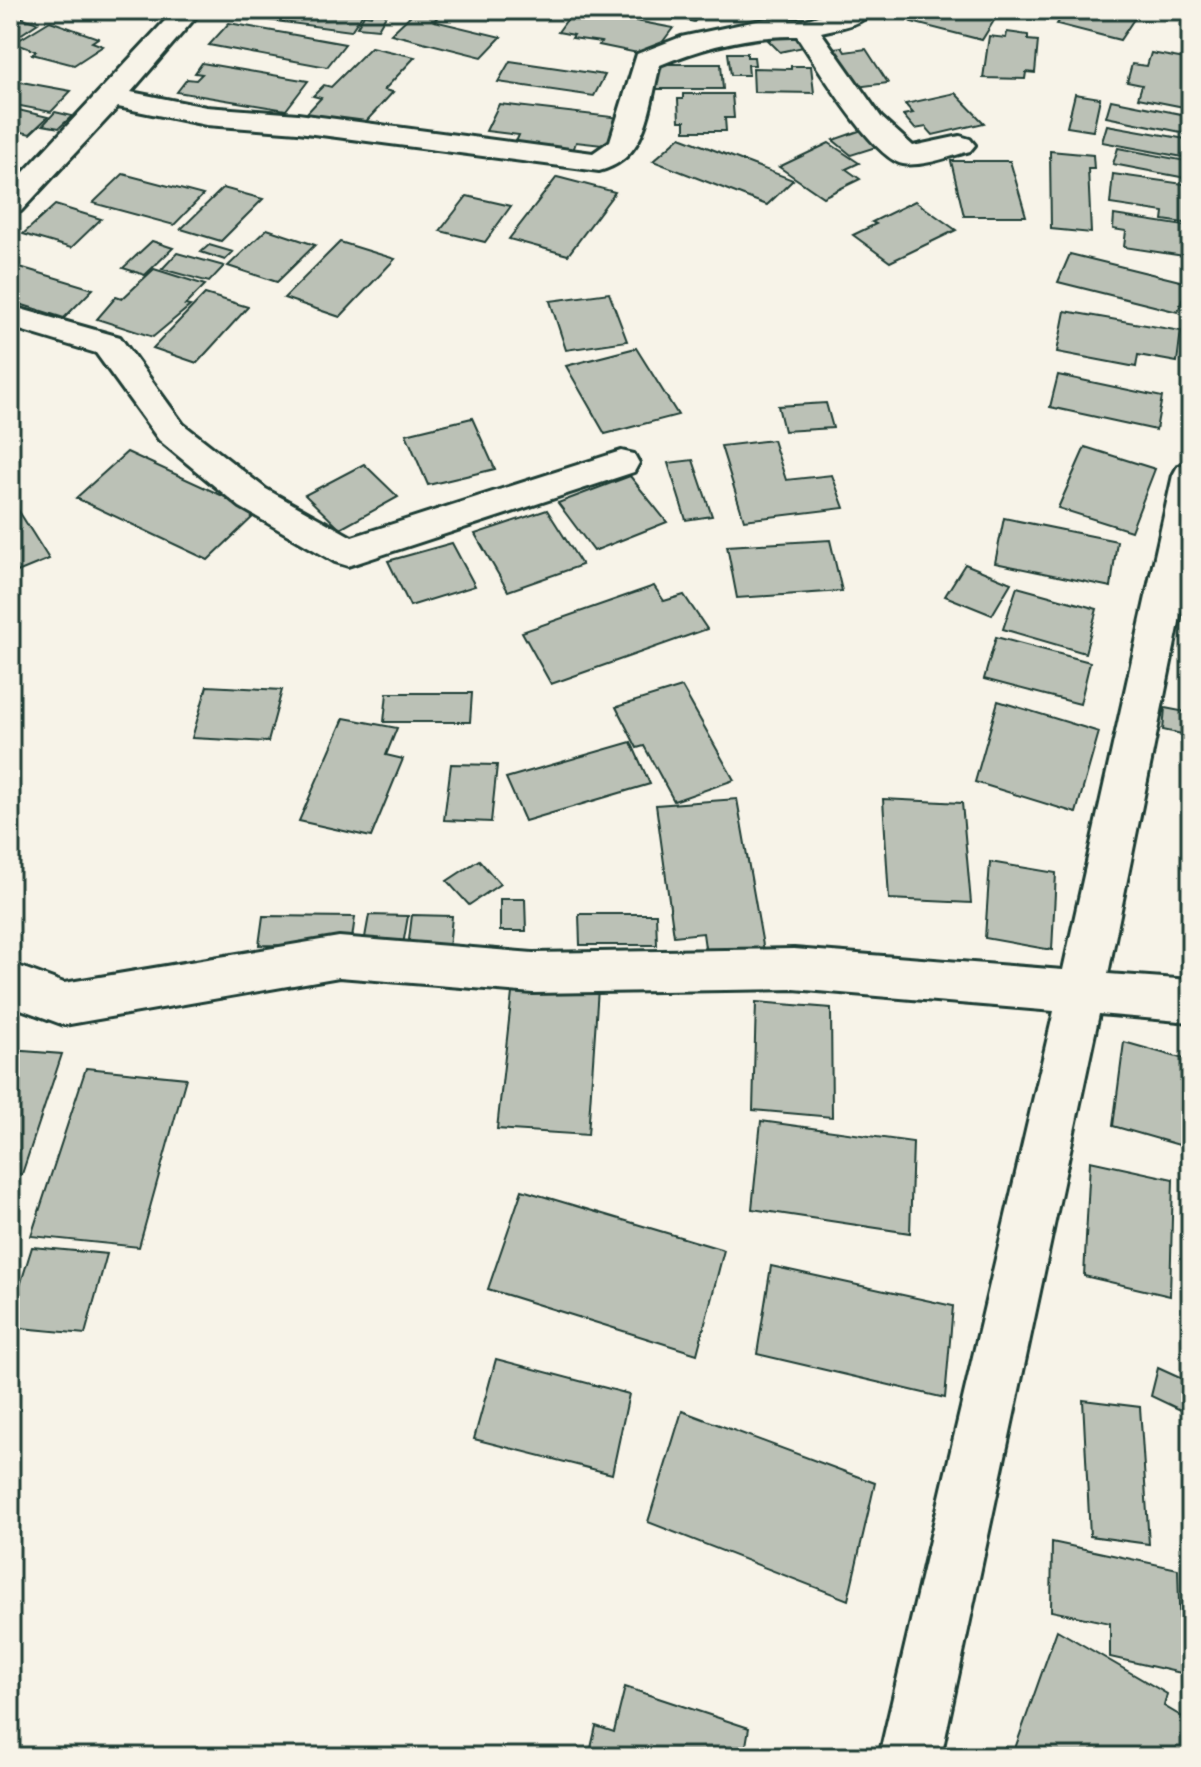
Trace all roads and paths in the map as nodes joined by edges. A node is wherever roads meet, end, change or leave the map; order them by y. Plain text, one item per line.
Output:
1 (189, 10) edge
2 (860, 10) edge
3 (805, 28) junction
4 (112, 97) junction
5 (960, 145) dead end
6 (10, 205) edge
7 (10, 316) edge
8 (621, 463) dead end
9 (1191, 475) edge
10 (10, 984) edge
11 (1081, 992) junction
12 (1191, 1001) edge
13 (910, 1757) edge

1 - 4 street
2 - 3 street
3 - 4 street
3 - 5 street
4 - 6 street
7 - 8 street
9 - 11 street
10 - 11 street
11 - 12 street
11 - 13 street

